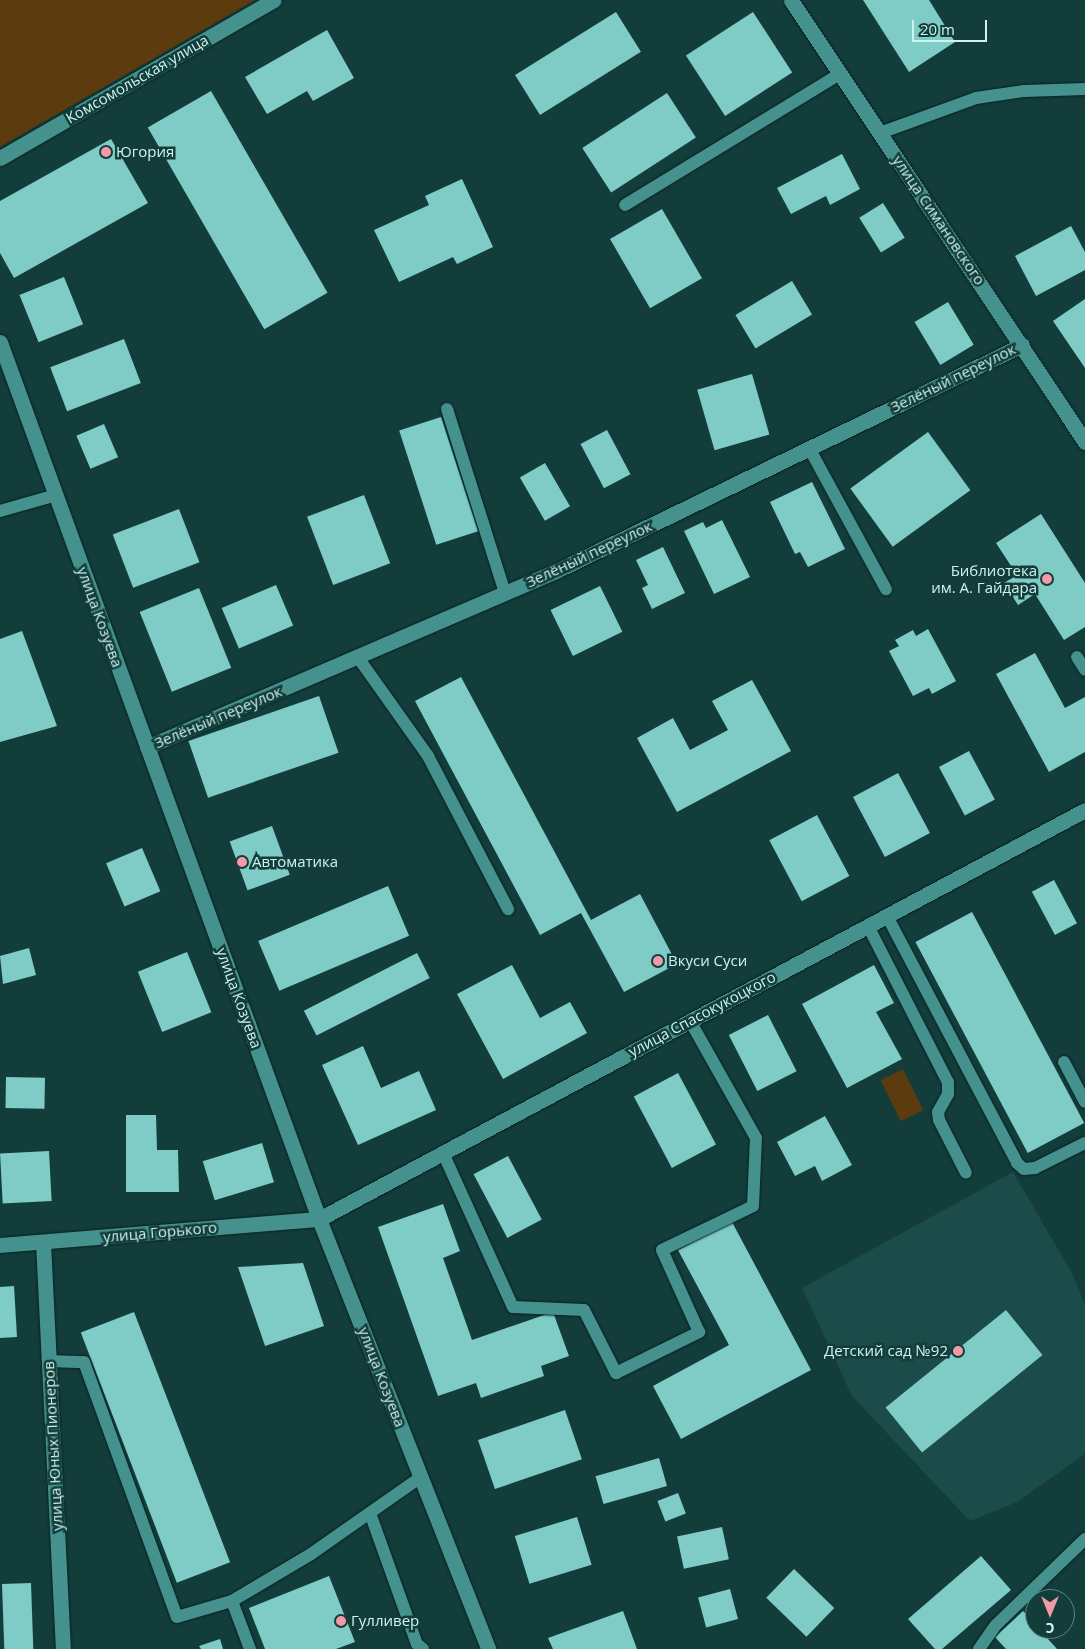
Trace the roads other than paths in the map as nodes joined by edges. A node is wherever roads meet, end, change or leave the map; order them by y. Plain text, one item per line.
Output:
1 (274, 0) edge
2 (791, 0) edge
3 (841, 74) junction
4 (1085, 89) edge
5 (880, 133) junction
6 (0, 158) edge
7 (625, 205) dead end
8 (0, 342) edge
9 (1022, 345) junction
10 (447, 409) dead end
11 (1085, 442) edge
12 (809, 448) junction
13 (56, 495) junction
14 (0, 511) edge
15 (886, 589) dead end
16 (505, 592) junction
17 (357, 656) junction
18 (1077, 657) dead end
19 (1085, 670) edge
20 (147, 747) junction
21 (1085, 810) edge
22 (508, 909) dead end
23 (886, 916) junction
24 (868, 926) junction
25 (690, 1021) junction
26 (1064, 1062) dead end
27 (1085, 1102) edge
28 (1085, 1143) edge
29 (442, 1153) junction
30 (966, 1173) dead end
31 (319, 1219) junction
32 (42, 1242) junction
33 (0, 1245) edge
34 (49, 1361) junction
35 (421, 1477) junction
36 (370, 1513) junction
37 (1085, 1539) edge
38 (232, 1600) junction
39 (63, 1649) edge
40 (250, 1649) edge
41 (423, 1649) edge
42 (488, 1649) edge
43 (979, 1649) edge

1 - 6 street, Комсомольская улица
2 - 3 street, улица Симановского
3 - 5 street, улица Симановского
3 - 7 lane
4 - 5 lane
5 - 9 street, улица Симановского
8 - 13 street, улица Козуева
9 - 11 street, улица Симановского
9 - 12 street, Зелёный переулок
10 - 16 lane
12 - 15 lane
12 - 16 street, Зелёный переулок
13 - 14 lane
13 - 20 street, улица Козуева
16 - 17 street, Зелёный переулок
17 - 20 street, Зелёный переулок
17 - 22 lane
18 - 19 lane
20 - 31 street, улица Козуева
21 - 23 street, улица Спасокукоцкого
23 - 24 street, улица Спасокукоцкого
23 - 28 lane
24 - 25 street, улица Спасокукоцкого
24 - 30 lane
25 - 29 street, улица Спасокукоцкого
25 - 29 lane
26 - 27 lane
29 - 31 street, улица Спасокукоцкого
31 - 32 street, улица Горького
31 - 35 street, улица Козуева
32 - 33 street, улица Горького
32 - 34 street, улица Юных Пионеров
34 - 38 lane
34 - 39 street, улица Юных Пионеров
35 - 36 lane
35 - 42 street, улица Козуева
36 - 38 lane
36 - 41 lane
37 - 43 lane
38 - 40 lane

